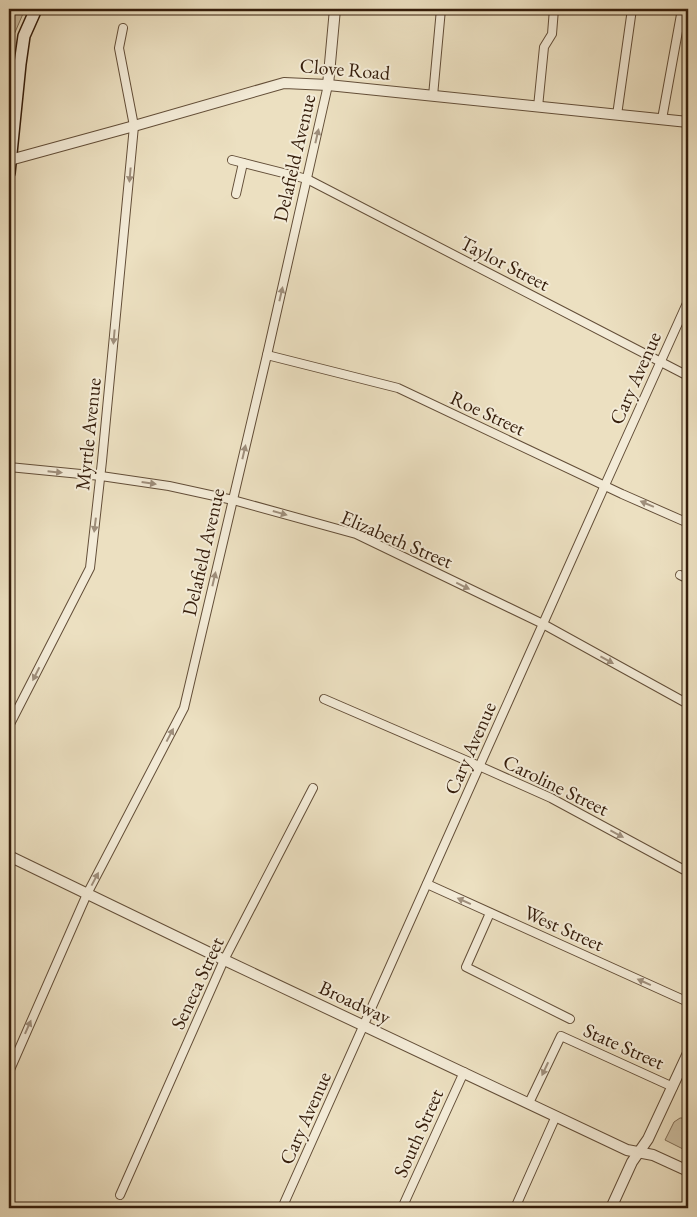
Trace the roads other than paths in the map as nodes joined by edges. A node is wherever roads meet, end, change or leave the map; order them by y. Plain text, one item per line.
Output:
1 (36, 9) edge
2 (335, 9) edge
3 (441, 9) edge
4 (554, 9) edge
5 (632, 9) edge
6 (682, 9) edge
7 (123, 28) dead end
8 (328, 85) junction
9 (433, 96) junction
10 (538, 107) junction
11 (617, 115) junction
12 (662, 119) junction
13 (688, 122) edge
14 (134, 126) junction
15 (9, 160) edge
16 (232, 160) dead end
17 (242, 163) junction
18 (9, 173) edge
19 (307, 179) junction
20 (236, 194) dead end
21 (688, 301) edge
22 (267, 355) junction
23 (661, 362) junction
24 (688, 376) edge
25 (9, 468) edge
26 (101, 476) junction
27 (605, 485) junction
28 (233, 500) junction
29 (688, 523) edge
30 (680, 575) dead end
31 (688, 579) edge
32 (543, 624) junction
33 (324, 699) dead end
34 (688, 704) edge
35 (9, 726) edge
36 (479, 766) junction
37 (313, 788) dead end
38 (9, 856) edge
39 (688, 872) edge
40 (427, 884) junction
41 (87, 894) junction
42 (490, 913) junction
43 (224, 960) junction
44 (688, 1002) edge
45 (570, 1019) dead end
46 (364, 1026) junction
47 (688, 1053) edge
48 (9, 1072) edge
49 (464, 1072) junction
50 (673, 1086) junction
51 (529, 1103) junction
52 (556, 1116) junction
53 (640, 1152) junction
54 (688, 1171) edge
55 (120, 1194) dead end
56 (282, 1208) edge
57 (402, 1208) edge
58 (515, 1208) edge
59 (611, 1208) edge

1 - 15 main road
2 - 8 street, Delafield Avenue
3 - 9 street
4 - 10 street
5 - 11 street
6 - 12 street
7 - 14 street, Myrtle Avenue
8 - 9 street, Clove Road
8 - 14 street, Clove Road
19 -> 8 street, Delafield Avenue
9 - 10 street, Clove Road
10 - 11 street, Clove Road
11 - 12 street, Clove Road
12 - 13 street, Clove Road
14 - 15 street, Clove Road
14 -> 26 street, Myrtle Avenue
15 - 18 main road
16 - 17 street, Taylor Street
17 - 19 street, Taylor Street
17 - 20 street
22 -> 19 street, Delafield Avenue
19 - 23 street, Taylor Street
21 - 23 street, Cary Avenue
22 - 27 street, Roe Street
28 -> 22 street, Delafield Avenue
23 - 24 street, Taylor Street
23 - 27 street, Cary Avenue
25 -> 26 street, Elizabeth Street
26 -> 28 street, Elizabeth Street
26 -> 35 street, Myrtle Avenue
29 -> 27 street, Roe Street
27 - 32 street, Cary Avenue
28 -> 32 street, Elizabeth Street
41 -> 28 street, Delafield Avenue
30 - 31 street
32 -> 34 street, Elizabeth Street
32 - 36 street, Cary Avenue
33 - 36 street, Caroline Street
36 -> 39 street, Caroline Street
36 - 40 street, Cary Avenue
37 - 43 street, Seneca Street
38 - 41 street, Broadway
42 -> 40 street, West Street
40 - 46 street, Cary Avenue
41 - 43 street, Broadway
48 -> 41 street, Delafield Avenue
44 -> 42 street, West Street
42 - 45 street
43 - 46 street, Broadway
43 - 55 street, Seneca Street
46 - 49 street, Broadway
46 - 56 street, Cary Avenue
47 - 50 street
49 - 51 street, Broadway
49 - 57 street, South Street
50 -> 51 street, State Street
50 - 53 street
51 - 52 street, Broadway
52 - 53 street, Broadway
52 - 58 street
53 - 54 street, Broadway
53 - 59 street

